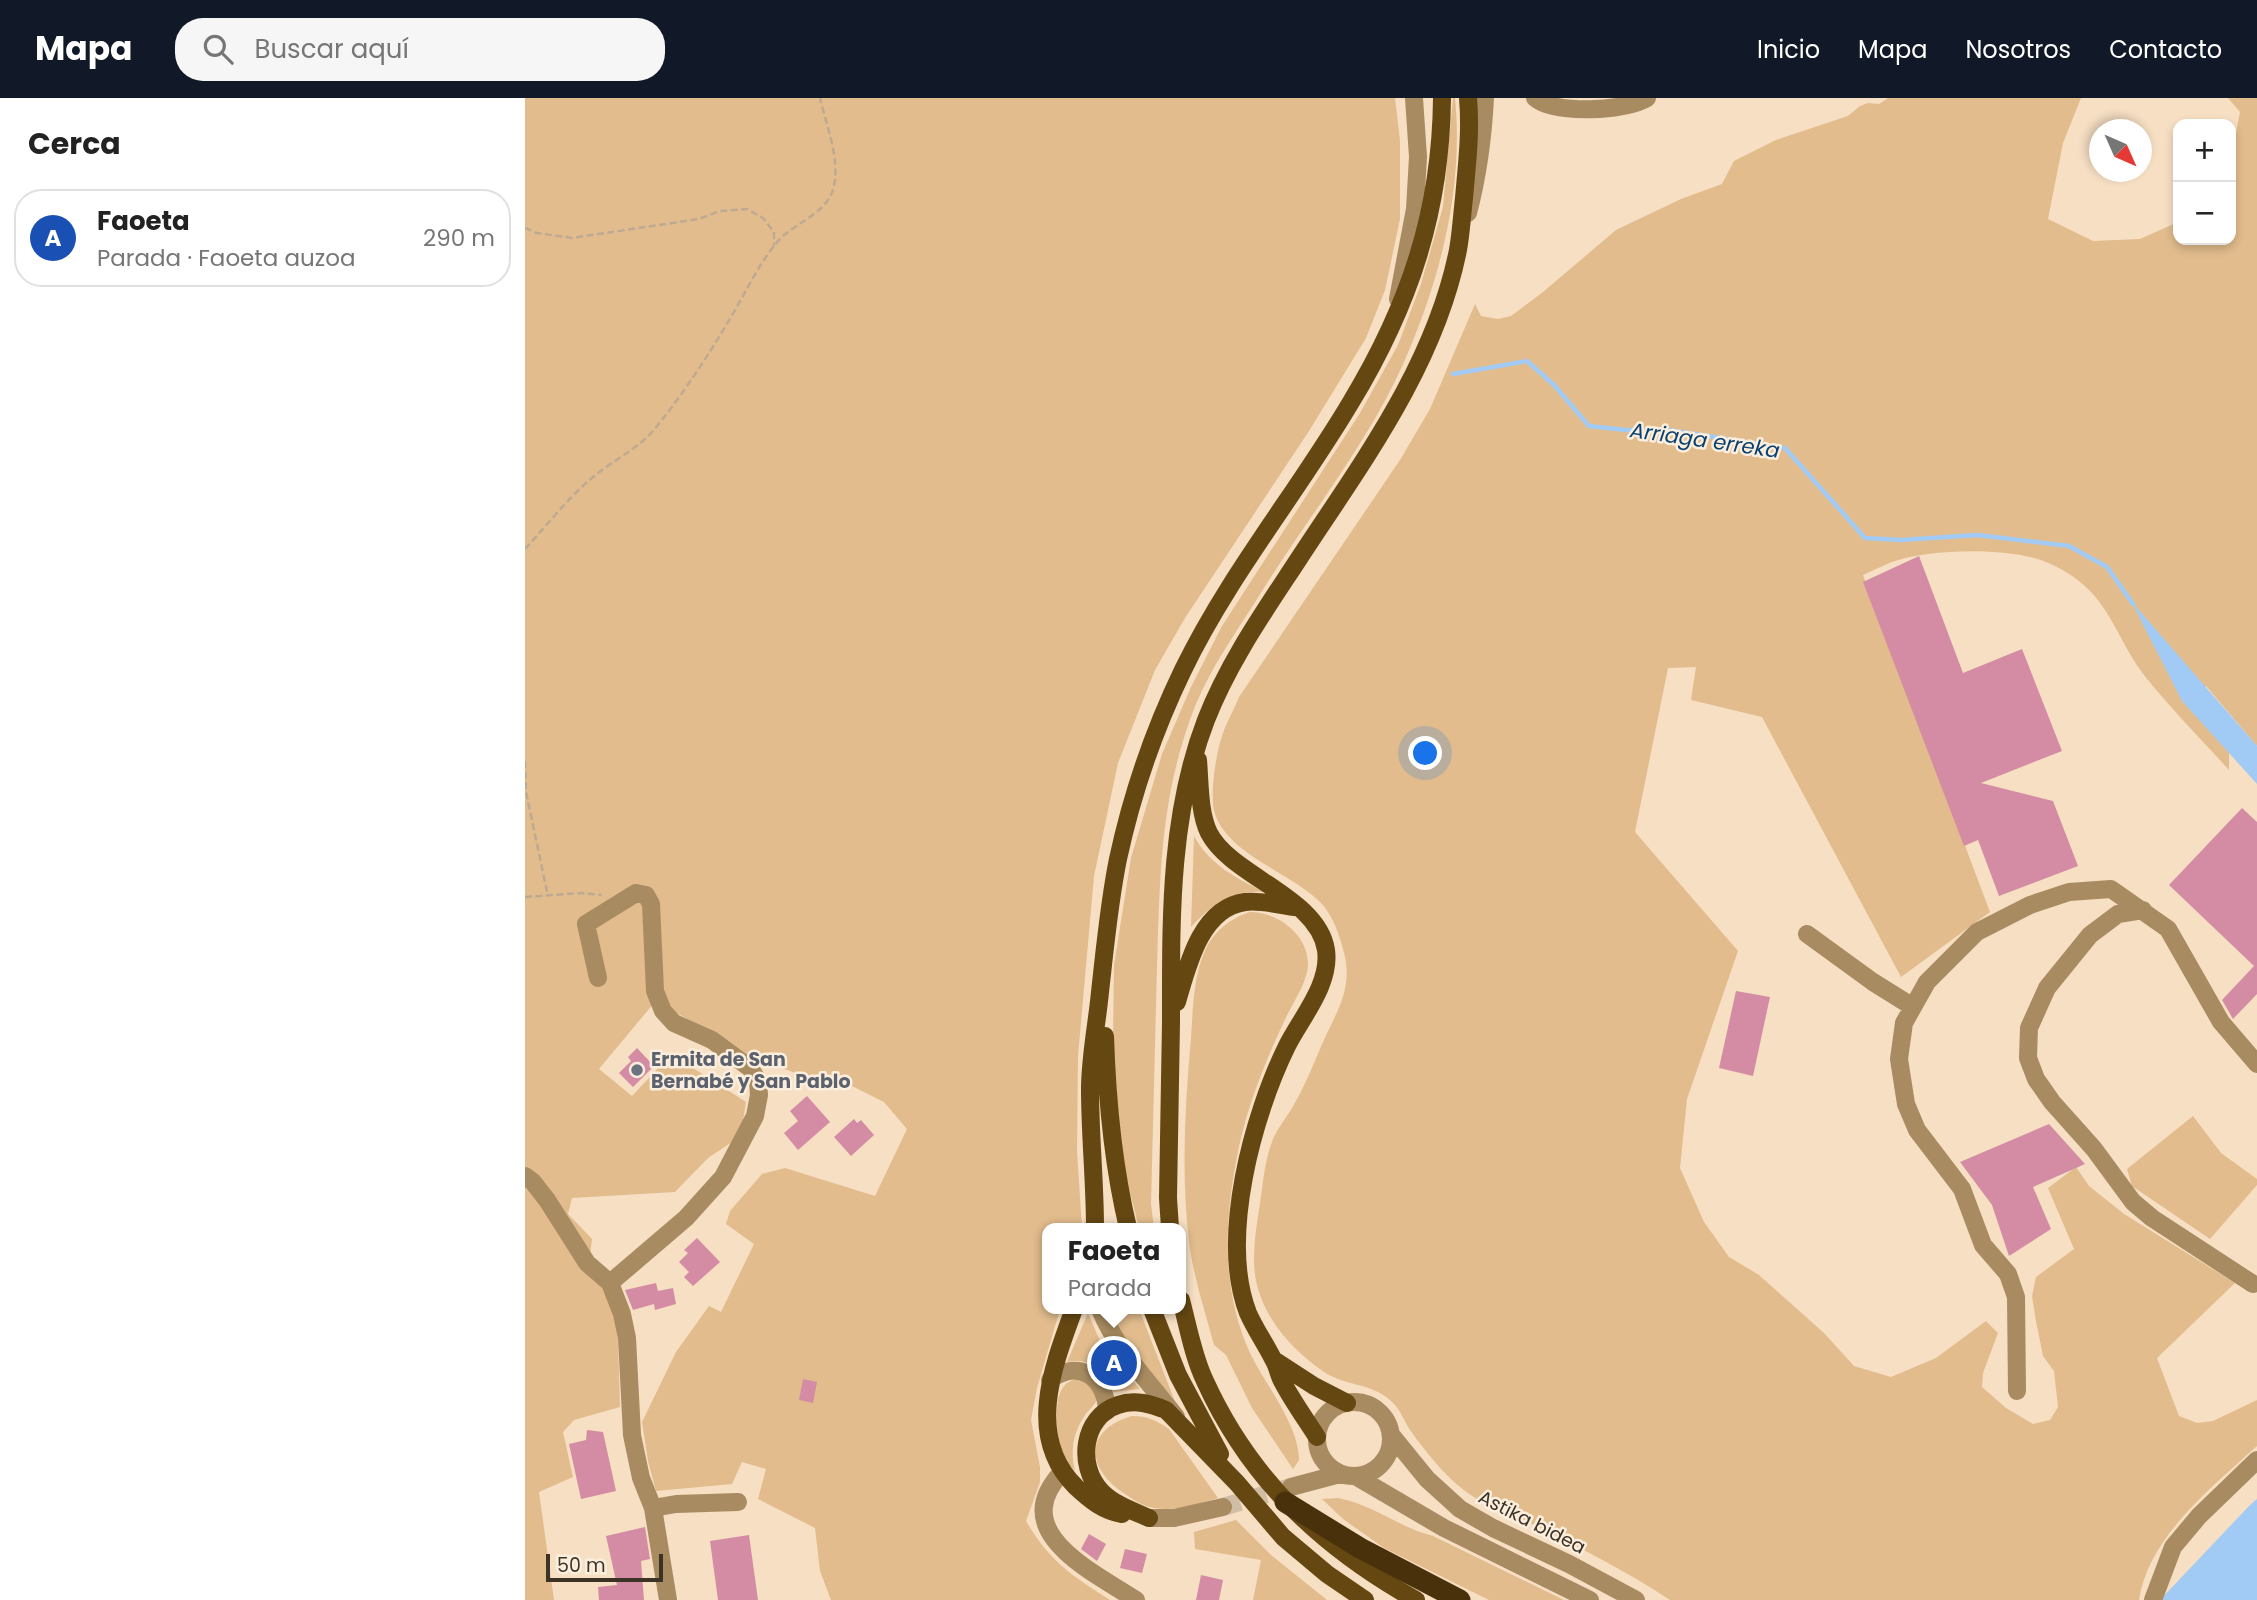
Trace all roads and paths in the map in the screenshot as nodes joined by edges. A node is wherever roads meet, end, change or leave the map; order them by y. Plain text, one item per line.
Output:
1 (820, 98) edge
2 (1414, 98) edge
3 (1442, 98) edge
4 (1468, 98) edge
5 (1485, 98) edge
6 (1535, 98) edge
7 (1647, 98) edge
8 (525, 228) edge
9 (774, 247) junction
10 (1458, 250) junction
11 (1396, 316) junction
12 (525, 549) edge
13 (1197, 749) junction
14 (525, 761) edge
15 (548, 896) junction
16 (525, 897) edge
17 (627, 898) junction
18 (1298, 907) junction
19 (2143, 910) junction
20 (1807, 934) dead end
21 (1104, 963) junction
22 (597, 978) dead end
23 (1913, 1007) junction
24 (1171, 1023) junction
25 (2257, 1064) edge
26 (525, 1176) edge
27 (1095, 1223) edge
28 (1127, 1223) edge
29 (1170, 1223) edge
30 (610, 1283) junction
31 (2253, 1284) dead end
32 (1072, 1314) edge
33 (1102, 1314) edge
34 (1154, 1314) edge
35 (1185, 1314) edge
36 (1274, 1360) junction
37 (1050, 1380) junction
38 (2017, 1391) dead end
39 (1347, 1403) junction
40 (1107, 1411) junction
41 (1179, 1421) junction
42 (1392, 1436) junction
43 (1317, 1437) junction
44 (1322, 1458) junction
45 (2257, 1460) edge
46 (1063, 1471) junction
47 (1349, 1475) junction
48 (1237, 1483) junction
49 (738, 1502) dead end
50 (1285, 1502) junction
51 (1223, 1507) tunnel mouth
52 (653, 1508) junction
53 (1149, 1518) junction
54 (667, 1600) edge
55 (1136, 1600) edge
56 (1364, 1600) edge
57 (1416, 1600) edge
58 (1460, 1600) edge
59 (1590, 1600) edge
60 (1636, 1600) edge
61 (2153, 1600) edge

1 - 9 path
2 - 11 street
3 - 11 main road
4 - 10 main road
5 - 10 street
6 - 7 street
8 - 9 path
9 - 12 path
10 - 13 main road
11 - 21 main road
13 - 18 main road
13 - 24 main road
14 - 15 path
15 - 16 path
15 - 17 path
17 - 22 street
17 - 30 street
18 - 24 main road
18 - 36 main road
19 - 23 street
19 - 25 street
19 - 31 street
20 - 23 street
21 - 27 main road
21 - 28 main road
23 - 38 street
24 - 29 main road
26 - 30 street
30 - 52 street
32 - 37 main road
33 - 41 street
34 - 48 main road
35 - 50 main road
36 - 39 main road
36 - 43 main road
37 - 40 street
37 - 46 main road
39 - 42 street
39 - 43 street
40 - 41 main road
40 - 53 main road
41 - 48 main road
42 - 47 street
42 - 60 street, Astika bidea
43 - 44 street
44 - 47 street
44 - 47 street
45 - 61 street
46 - 53 main road
46 - 55 street
47 - 59 street
48 - 56 main road
49 - 52 street
50 - 57 main road
50 - 58 highway
51 - 53 street
52 - 54 street

